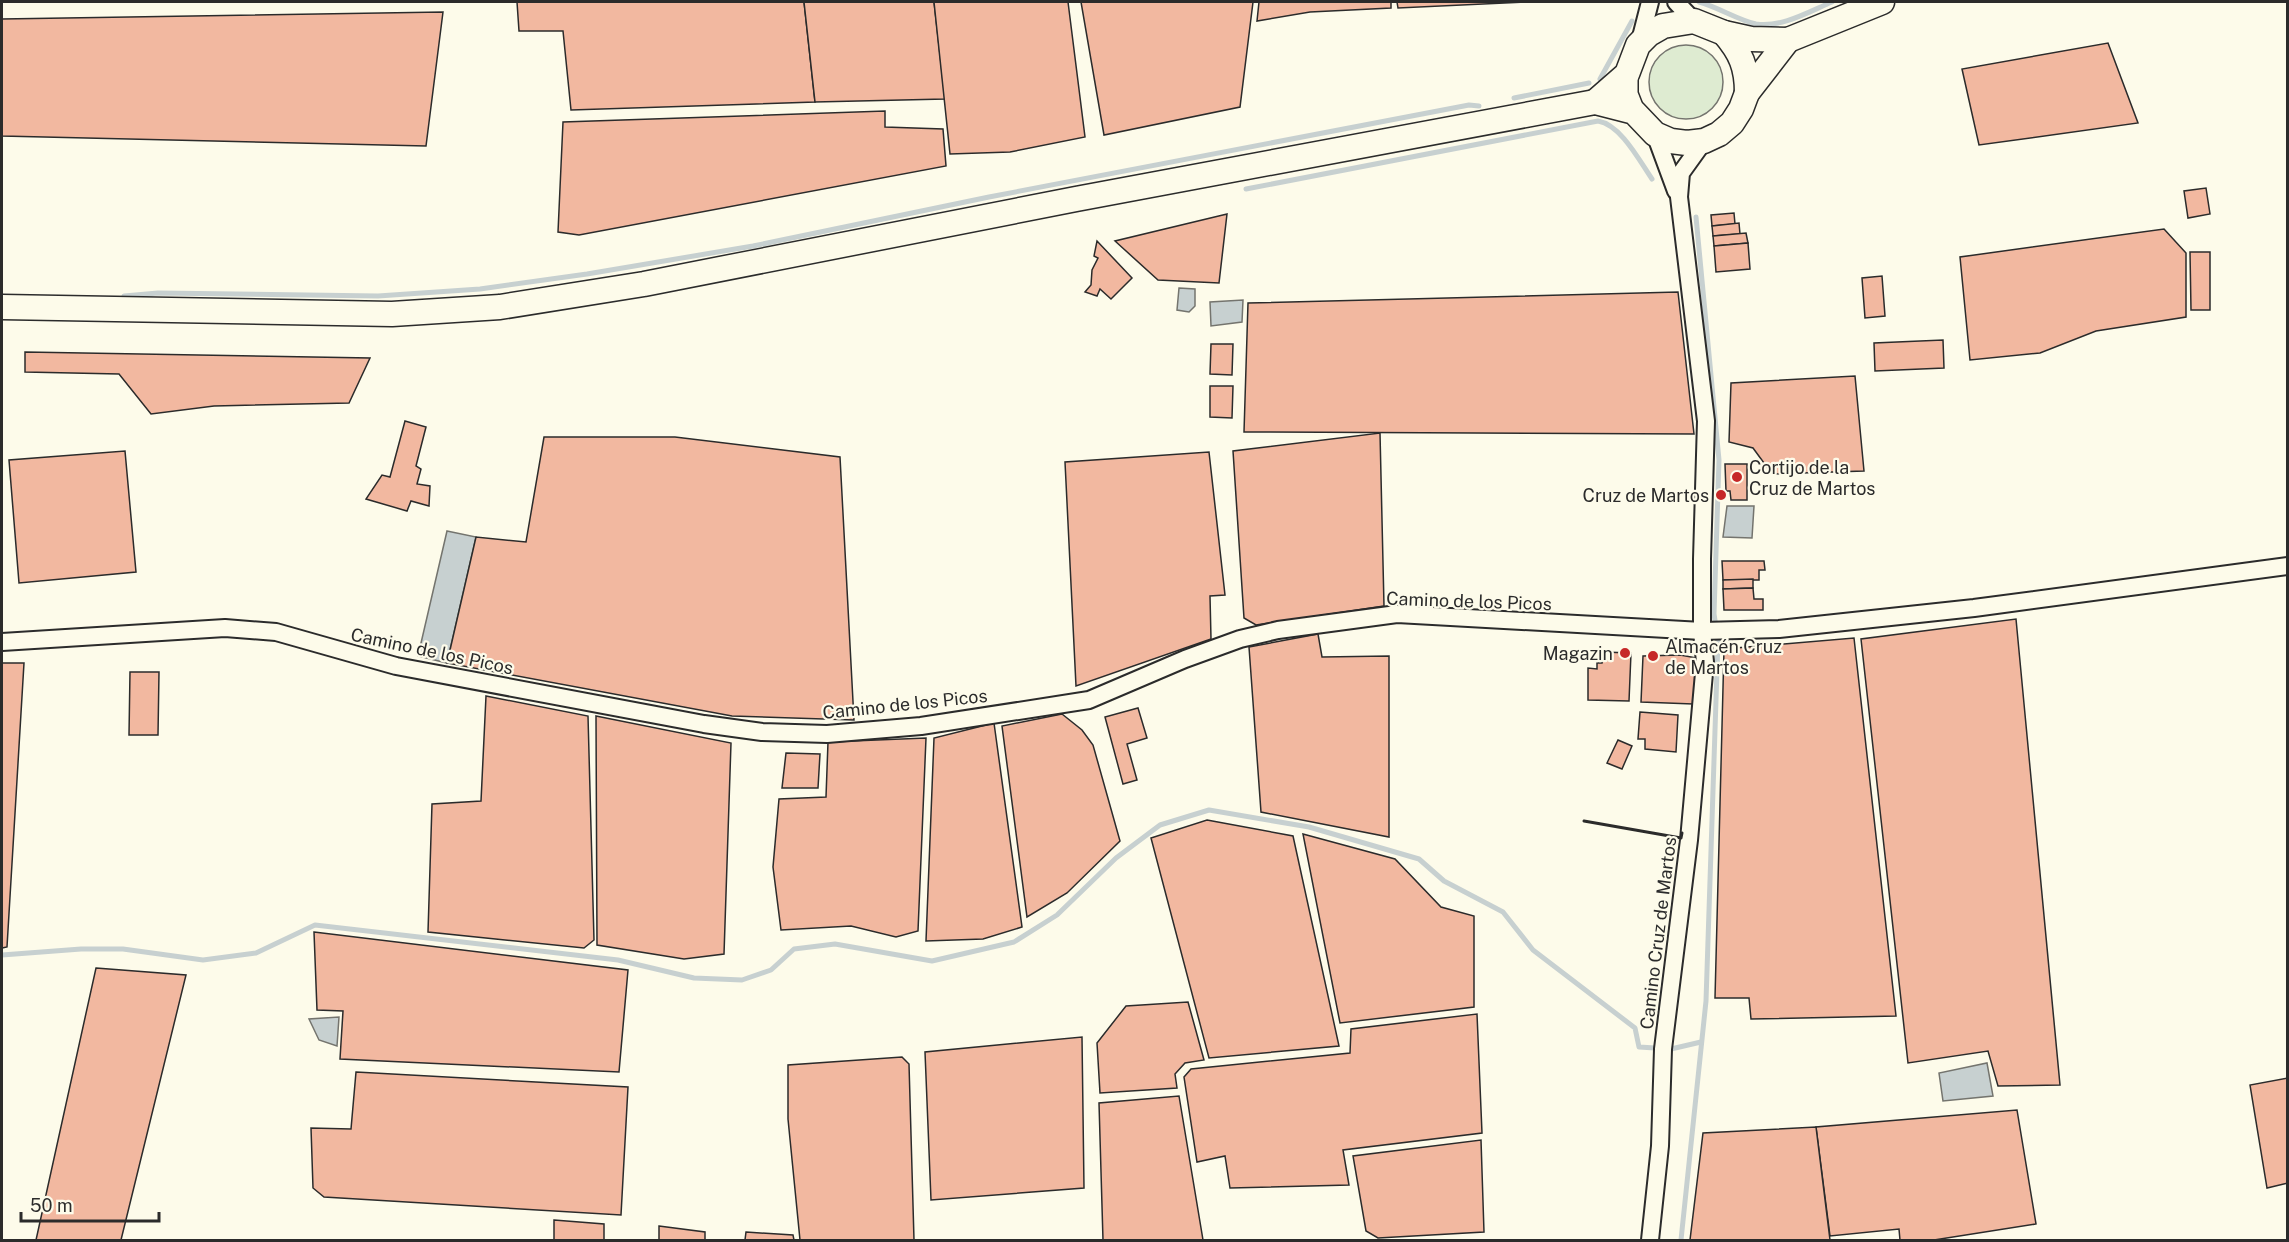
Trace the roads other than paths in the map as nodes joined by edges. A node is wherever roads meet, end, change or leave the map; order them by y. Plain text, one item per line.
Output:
1 (1650, 2) edge
2 (1676, 2) edge
3 (1882, 2) edge
4 (1694, 21) junction
5 (1724, 33) junction
6 (1788, 40) junction
7 (1638, 45) junction
8 (1627, 74) junction
9 (1747, 93) junction
10 (1595, 102) junction
11 (1634, 112) junction
12 (1655, 134) junction
13 (1704, 141) junction
14 (1679, 197) junction
15 (2, 307) edge
16 (2288, 566) edge
17 (1712, 631) junction
18 (2, 642) edge
19 (1650, 1240) edge

1 - 7 street
2 - 4 street
3 - 6 main road
4 - 5 main road
4 - 7 main road
5 - 6 main road
5 - 9 main road
6 - 9 main road
7 - 8 main road
8 - 10 main road
8 - 11 street
9 - 13 main road
10 - 11 main road
10 - 15 main road
11 - 12 main road
12 - 13 main road
12 - 14 street
13 - 14 street
14 - 17 street
16 - 17 street, Camino de los Picos
17 - 18 street, Camino de los Picos
17 - 19 street, Camino Cruz de Martos

